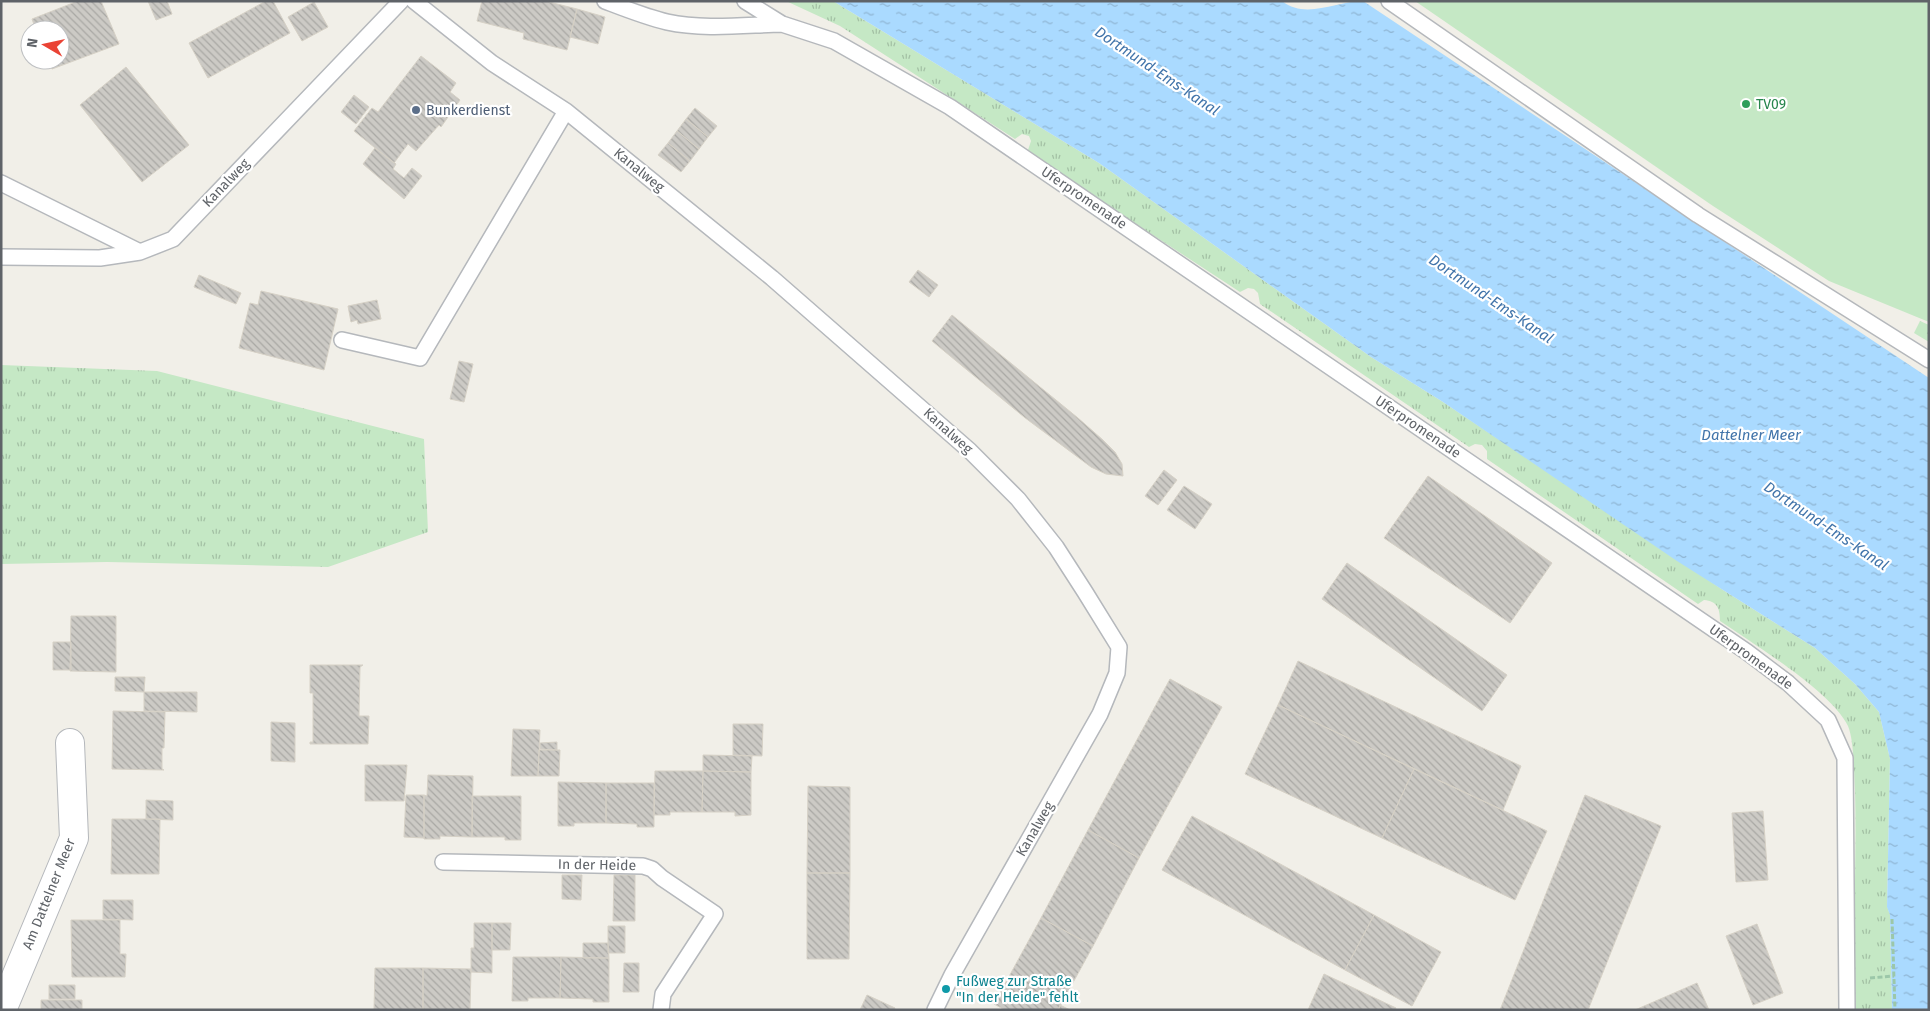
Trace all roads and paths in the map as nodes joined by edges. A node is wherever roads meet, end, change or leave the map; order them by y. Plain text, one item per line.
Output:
1 (401, 1) edge
2 (414, 1) edge
3 (605, 1) edge
4 (745, 1) edge
5 (1388, 1) edge
6 (782, 24) junction
7 (566, 111) junction
8 (1, 183) edge
9 (140, 252) junction
10 (1, 257) edge
11 (342, 340) dead end
12 (1929, 360) edge
13 (70, 744) dead end
14 (443, 862) dead end
15 (1892, 919) dead end
16 (1894, 976) junction
17 (1879, 978) dead end
18 (2, 1010) edge
19 (662, 1010) edge
20 (935, 1010) edge
21 (1847, 1010) edge
22 (1895, 1010) edge

1 - 9 lane, Kanalweg
2 - 7 lane, Kanalweg
3 - 6 lane
4 - 6 lane, Uferpromenade
5 - 12 lane
6 - 21 lane, Uferpromenade
7 - 11 lane
7 - 20 lane, Kanalweg
8 - 9 lane
9 - 10 lane, Kanalweg
13 - 18 street, Am Dattelner Meer
14 - 19 lane, In der Heide
15 - 16 path
16 - 17 path
16 - 22 path

